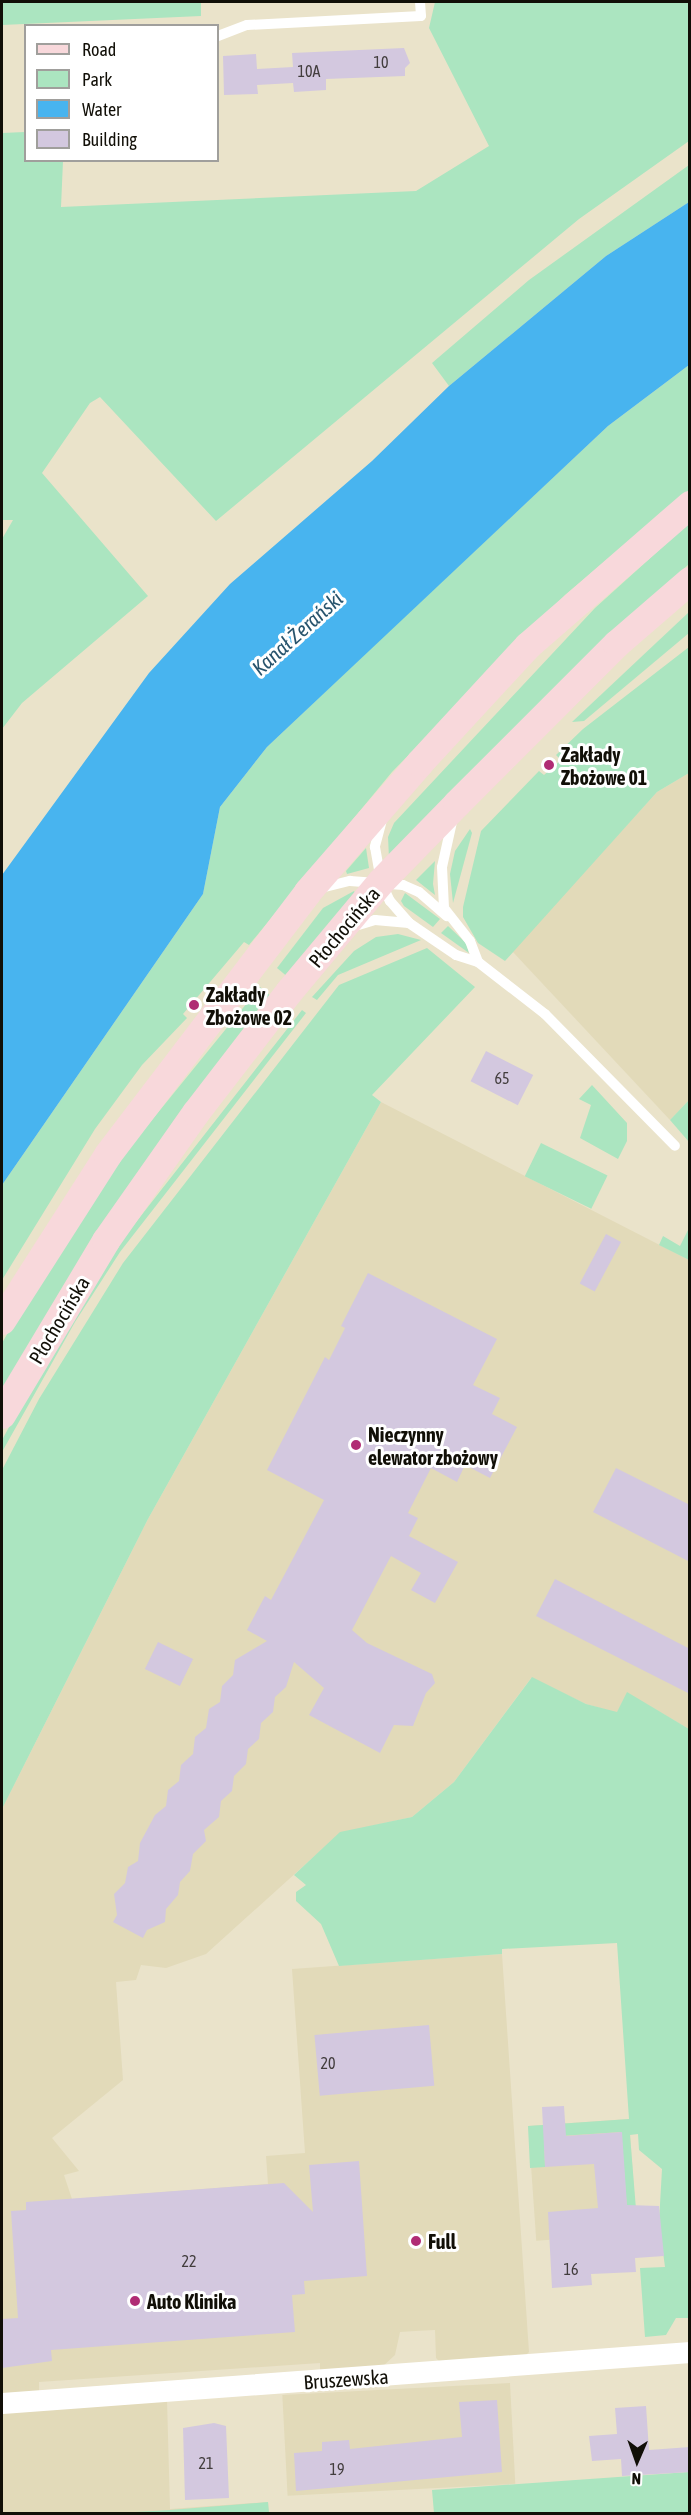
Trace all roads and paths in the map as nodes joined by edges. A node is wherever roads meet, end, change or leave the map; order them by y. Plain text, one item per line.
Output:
1 (420, 2) edge
2 (219, 36) edge
3 (690, 505) edge
4 (690, 581) edge
5 (386, 802) junction
6 (457, 804) junction
7 (381, 882) junction
8 (308, 892) junction
9 (449, 918) junction
10 (409, 923) junction
11 (341, 930) junction
12 (478, 962) junction
13 (675, 1146) dead end
14 (2, 1321) edge
15 (2, 1415) edge
16 (690, 2352) edge
17 (2, 2403) edge

1 - 2 lane
3 - 5 main road
4 - 6 main road, Płochocińska
5 - 7 lane
5 - 8 main road
6 - 7 main road, Płochocińska
6 - 9 lane
7 - 8 lane
7 - 9 lane
7 - 10 lane
7 - 11 main road, Płochocińska
8 - 14 main road
9 - 12 lane
10 - 11 lane
10 - 12 lane
11 - 15 main road, Płochocińska
12 - 13 lane
16 - 17 street, Bruszewska

